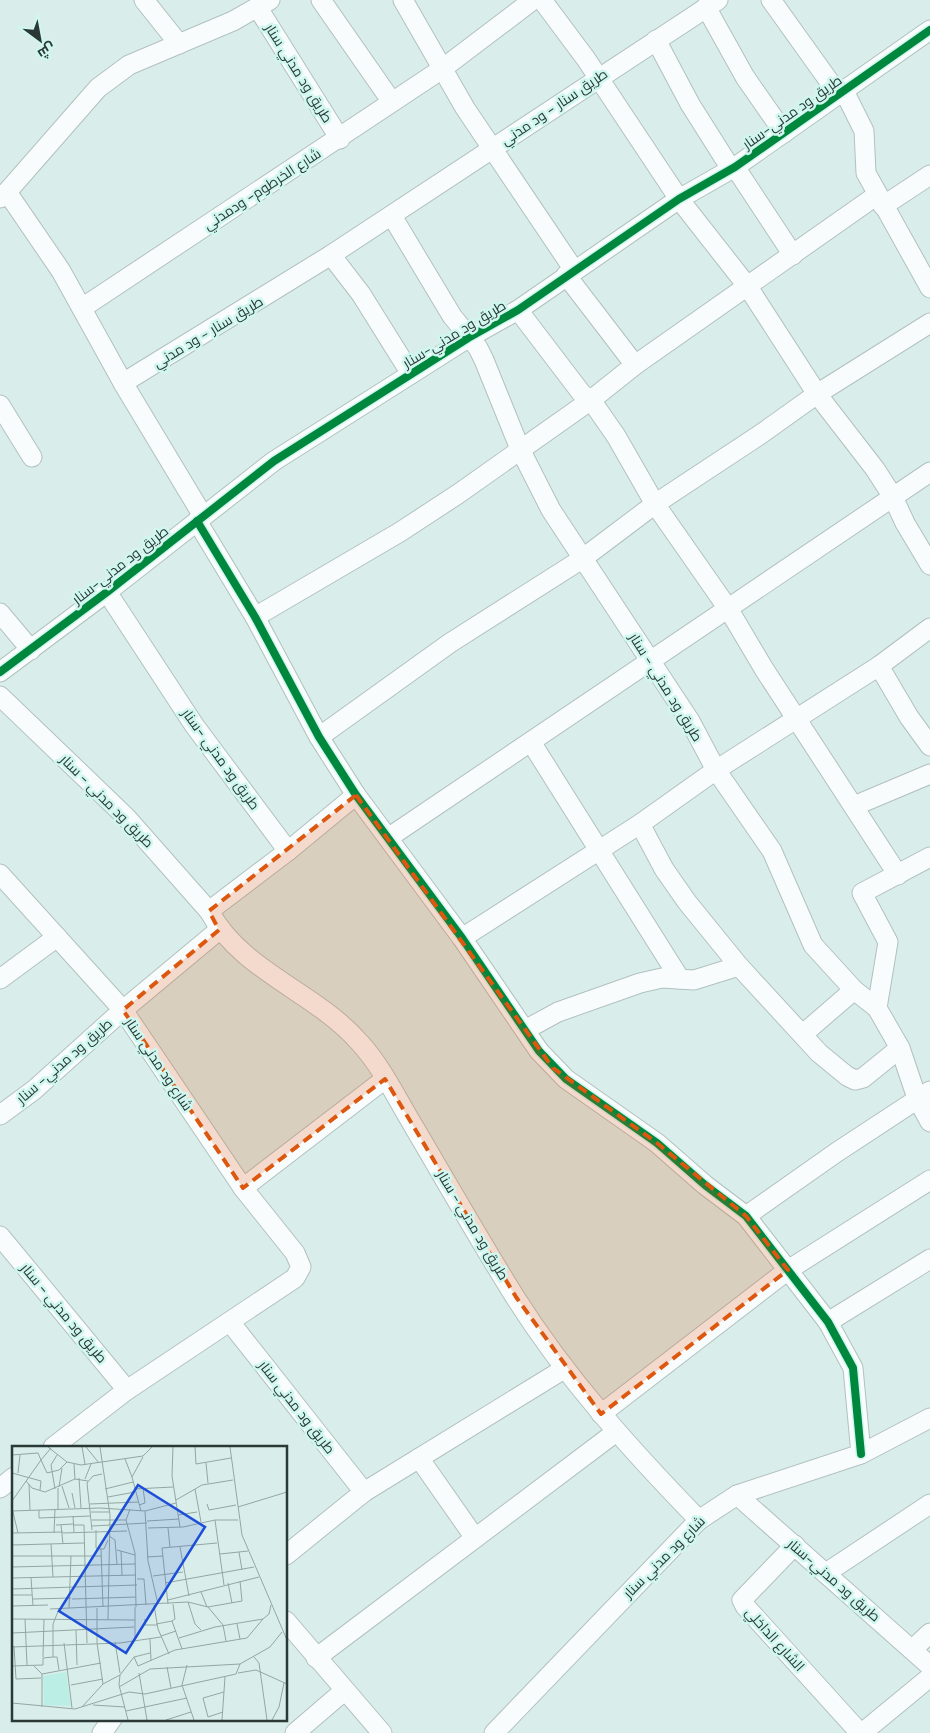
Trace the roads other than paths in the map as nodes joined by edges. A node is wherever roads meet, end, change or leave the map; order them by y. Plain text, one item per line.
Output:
1 (144, 0) edge
2 (321, 0) edge
3 (403, 0) edge
4 (533, 0) edge
5 (542, 0) edge
6 (771, 0) edge
7 (264, 4) edge
8 (712, 4) edge
9 (930, 30) edge
10 (656, 40) junction
11 (179, 44) junction
12 (442, 69) junction
13 (598, 78) junction
14 (842, 93) junction
15 (392, 102) junction
16 (784, 133) junction
17 (340, 139) junction
18 (491, 149) junction
19 (733, 168) junction
20 (930, 175) edge
21 (4, 195) edge
22 (679, 199) junction
23 (880, 201) junction
24 (392, 216) junction
25 (331, 255) junction
26 (792, 255) junction
27 (570, 272) junction
28 (748, 287) junction
29 (930, 288) edge
30 (82, 308) junction
31 (518, 310) junction
32 (930, 323) edge
33 (468, 338) junction
34 (635, 365) junction
35 (411, 374) junction
36 (124, 383) junction
37 (817, 394) junction
38 (591, 400) junction
39 (0, 405) edge
40 (520, 449) junction
41 (32, 456) dead end
42 (930, 472) edge
43 (893, 497) junction
44 (655, 504) junction
45 (200, 518) junction
46 (582, 559) junction
47 (930, 565) edge
48 (107, 592) junction
49 (729, 610) junction
50 (0, 613) edge
51 (255, 617) junction
52 (930, 628) edge
53 (32, 650) junction
54 (652, 661) junction
55 (879, 666) junction
56 (0, 672) edge
57 (0, 696) edge
58 (797, 718) junction
59 (319, 737) junction
60 (531, 742) junction
61 (930, 746) edge
62 (716, 770) junction
63 (930, 774) edge
64 (356, 795) junction
65 (854, 806) junction
66 (640, 824) junction
67 (388, 838) junction
68 (600, 850) junction
69 (288, 851) junction
70 (930, 857) edge
71 (0, 874) edge
72 (898, 875) junction
73 (209, 911) junction
74 (219, 930) junction
75 (57, 937) junction
76 (462, 938) junction
77 (739, 966) junction
78 (0, 979) edge
79 (680, 979) junction
80 (854, 990) junction
81 (877, 1008) junction
82 (123, 1010) junction
83 (525, 1030) junction
84 (803, 1034) junction
85 (900, 1048) junction
86 (385, 1079) junction
87 (924, 1094) edge
88 (0, 1115) edge
89 (930, 1122) edge
90 (930, 1180) edge
91 (244, 1188) junction
92 (746, 1216) junction
93 (0, 1236) edge
94 (930, 1259) edge
95 (788, 1270) junction
96 (230, 1322) junction
97 (828, 1322) junction
98 (564, 1369) junction
99 (127, 1390) junction
100 (601, 1414) junction
101 (930, 1418) edge
102 (616, 1432) junction
103 (54, 1446) edge
104 (862, 1454) junction
105 (419, 1458) junction
106 (12, 1479) edge
107 (0, 1488) edge
108 (364, 1492) junction
109 (737, 1495) junction
110 (930, 1504) edge
111 (699, 1520) junction
112 (475, 1538) junction
113 (795, 1545) junction
114 (288, 1553) edge
115 (826, 1573) junction
116 (288, 1623) edge
117 (930, 1633) edge
118 (913, 1648) junction
119 (316, 1658) junction
120 (930, 1666) edge
121 (930, 1677) edge
122 (344, 1691) junction
123 (111, 1720) edge
124 (102, 1733) edge
125 (295, 1733) edge
126 (382, 1733) edge
127 (494, 1733) edge
128 (861, 1733) edge

1 - 11 street
2 - 15 street
3 - 12 street
4 - 12 street, شارع الخرطوم- ودمدني
5 - 13 street
6 - 14 street
7 - 11 street
7 - 17 street, طريق ود مدني سنار
8 - 10 street, طريق سنار - ود مدني
8 - 16 street
9 - 14 street, طريق ود مدني-سنار
10 - 13 street, طريق سنار - ود مدني
10 - 19 street
11 - 21 street
12 - 15 street, شارع الخرطوم- ودمدني
12 - 18 street
13 - 18 street, طريق سنار - ود مدني
13 - 22 street
14 - 16 street, طريق ود مدني-سنار
14 - 23 street, طريق ود مدني-سنار
15 - 17 street, شارع الخرطوم- ودمدني
16 - 19 street, طريق ود مدني-سنار
17 - 30 street, شارع الخرطوم- ودمدني
18 - 24 street, طريق سنار - ود مدني
18 - 27 street
19 - 22 street, طريق ود مدني-سنار
19 - 26 street
20 - 23 street
21 - 30 street
22 - 27 street, طريق ود مدني-سنار
22 - 28 street
23 - 26 street
23 - 29 street, طريق ود مدني-سنار
24 - 25 street, طريق سنار - ود مدني
24 - 33 street
25 - 35 street
25 - 36 street, طريق سنار - ود مدني
26 - 28 street
27 - 31 street, طريق ود مدني-سنار
27 - 34 street
28 - 34 street
28 - 37 street
30 - 36 street
31 - 33 street, طريق ود مدني-سنار
31 - 38 street
32 - 37 street
33 - 35 street, طريق ود مدني-سنار
33 - 40 street, طريق ود مدني - سنار
34 - 38 street
35 - 45 street, طريق ود مدني-سنار
36 - 45 street
37 - 43 street
37 - 44 street
38 - 40 street
38 - 44 street
39 - 41 street
40 - 46 street, طريق ود مدني - سنار
40 - 51 street
42 - 43 street
43 - 47 street
43 - 49 street
44 - 46 street
44 - 49 street
45 - 48 street, طريق ود مدني-سنار
45 - 51 street
46 - 54 street, طريق ود مدني - سنار
46 - 59 street
48 - 53 street, طريق ود مدني-سنار
48 - 69 street, طريق ود مدني -سنار
49 - 54 street
49 - 58 street
50 - 53 street
51 - 59 street
52 - 55 street
53 - 56 street, طريق ود مدني-سنار
54 - 60 street
54 - 62 street, طريق ود مدني - سنار
55 - 58 street
55 - 61 street
57 - 73 street, طريق ود مدني - سنار
58 - 62 street
58 - 65 street
59 - 64 street
60 - 67 street
60 - 68 street
62 - 66 street
62 - 80 street, طريق ود مدني - سنار
63 - 65 street
64 - 67 street
64 - 69 street
65 - 72 street
66 - 68 street
66 - 77 street
67 - 76 street
68 - 76 street
68 - 79 street
69 - 73 street
70 - 72 street
71 - 75 street, شارع ود مدني سنار
72 - 81 street
73 - 74 street, طريق ود مدني - سنار
74 - 82 street, طريق ود مدني- سنار
74 - 86 street, طريق ود مدني - سنار
75 - 78 street
75 - 82 street, شارع ود مدني سنار
76 - 83 street
77 - 79 street
77 - 84 street
79 - 83 street
80 - 81 street, طريق ود مدني - سنار
80 - 84 street
81 - 85 street, طريق ود مدني - سنار
82 - 88 street, طريق ود مدني- سنار
82 - 91 street, شارع ود مدني سنار
83 - 92 street
84 - 85 street
85 - 87 street
86 - 91 street
86 - 98 street, طريق ود مدني - سنار
87 - 89 street
87 - 92 street
90 - 95 street
91 - 96 street, شارع ود مدني سنار
92 - 95 street
93 - 99 street, طريق ود مدني - سنار
94 - 97 street
95 - 97 street
95 - 100 street
96 - 99 street
96 - 108 street, طريق ود مدني سنار
97 - 104 street
98 - 100 street, طريق ود مدني - سنار
98 - 105 street
99 - 103 street
100 - 102 street, طريق ود مدني - سنار
101 - 104 street, شارع ود مدني سنار
102 - 111 street, طريق ود مدني - سنار
102 - 112 street
104 - 109 street, شارع ود مدني سنار
105 - 108 street
105 - 112 street
106 - 107 street
108 - 114 street
109 - 111 street, شارع ود مدني سنار
109 - 113 street, طريق ود مدني-سنار
110 - 115 street
111 - 127 street, شارع ود مدني سنار
112 - 119 street
113 - 115 street, طريق ود مدني-سنار
113 - 128 street, الشارع الداخلي
115 - 118 street, طريق ود مدني-سنار
116 - 119 street
117 - 118 street
118 - 120 street, طريق ود مدني-سنار
119 - 122 street
121 - 128 street
122 - 125 street
122 - 126 street
123 - 124 street

